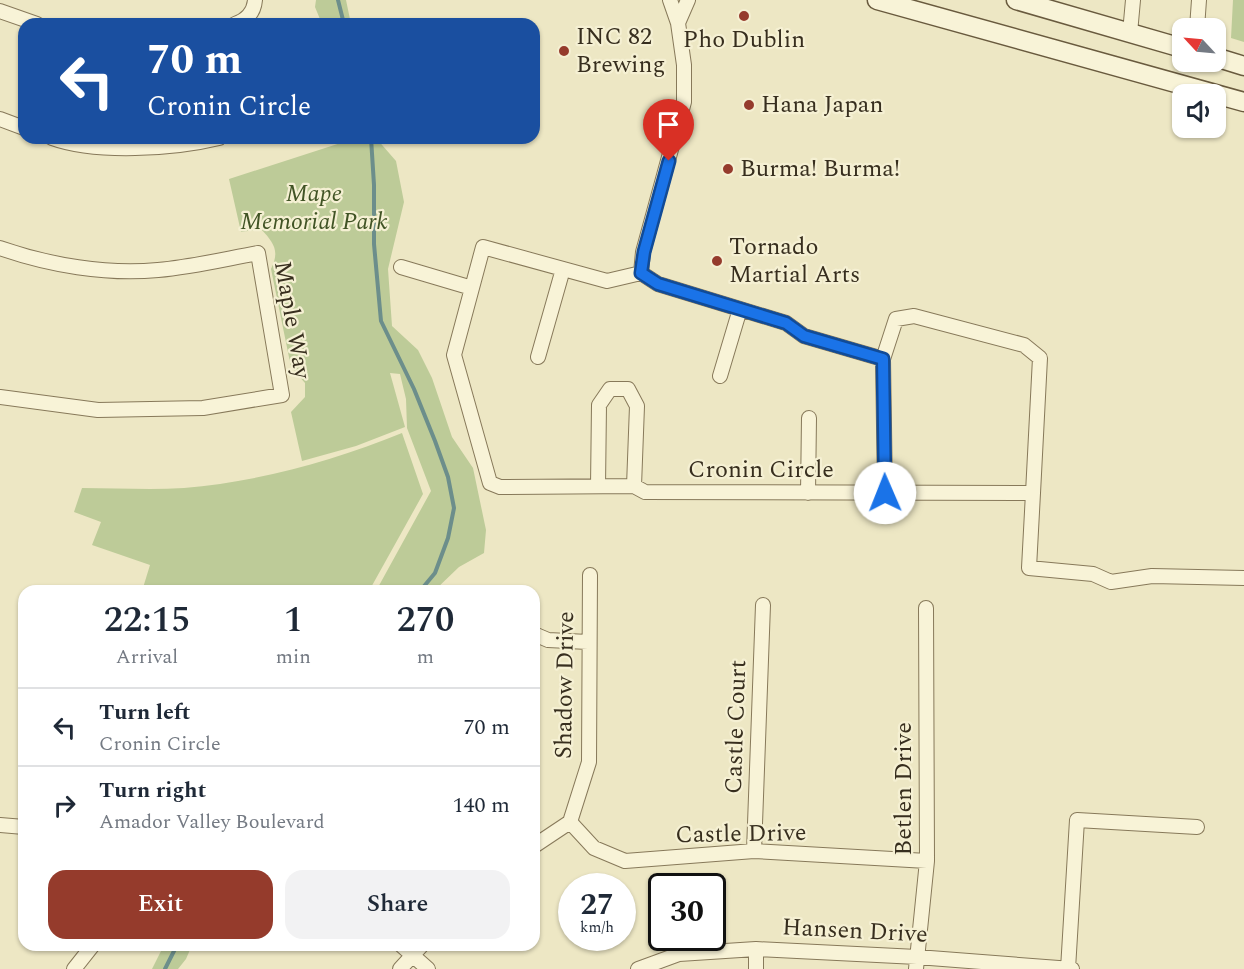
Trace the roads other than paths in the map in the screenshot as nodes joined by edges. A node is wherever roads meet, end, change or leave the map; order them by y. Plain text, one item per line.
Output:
1 (2, 0) edge
2 (255, 0) edge
3 (670, 0) edge
4 (688, 0) edge
5 (877, 0) edge
6 (1016, 0) edge
7 (1133, 0) edge
8 (1199, 0) edge
9 (0, 5) edge
10 (0, 11) edge
11 (20, 18) edge
12 (246, 18) edge
13 (1198, 18) edge
14 (678, 23) junction
15 (1130, 33) junction
16 (1172, 45) edge
17 (1226, 60) edge
18 (1244, 66) edge
19 (1244, 102) edge
20 (0, 119) edge
21 (18, 126) edge
22 (88, 144) edge
23 (197, 144) edge
24 (0, 248) edge
25 (401, 267) dead end
26 (563, 269) junction
27 (641, 273) junction
28 (472, 288) junction
29 (740, 309) junction
30 (538, 357) dead end
31 (883, 359) junction
32 (720, 376) dead end
33 (0, 397) edge
34 (809, 418) dead end
35 (598, 486) junction
36 (634, 486) junction
37 (807, 493) junction
38 (885, 493) junction
39 (1033, 493) junction
40 (590, 575) dead end
41 (1244, 578) edge
42 (763, 605) dead end
43 (926, 608) dead end
44 (540, 637) edge
45 (588, 642) junction
46 (570, 822) junction
47 (0, 825) edge
48 (18, 826) edge
49 (1197, 827) dead end
50 (540, 842) edge
51 (754, 852) junction
52 (927, 861) junction
53 (756, 949) junction
54 (88, 951) edge
55 (417, 951) edge
56 (419, 951) edge
57 (916, 963) edge
58 (74, 969) edge
59 (400, 969) edge
60 (428, 969) edge
61 (638, 969) edge
62 (756, 969) edge
63 (1070, 969) edge

1 - 9 street
2 - 12 street
3 - 14 street
4 - 14 street
5 - 19 main road
6 - 15 main road
7 - 15 street
8 - 13 street
10 - 11 street
14 - 27 street
15 - 16 main road
17 - 18 main road
20 - 21 street
22 - 23 street
24 - 33 street, Maple Way
25 - 28 street
26 - 27 street, Cronin Circle
26 - 28 street, Cronin Circle
26 - 30 street
27 - 29 street
28 - 35 street, Cronin Circle
29 - 31 street
29 - 32 street
31 - 38 street
31 - 39 street
34 - 37 street
35 - 36 street, Cronin Circle
35 - 36 street
36 - 37 street, Cronin Circle
37 - 38 street, Cronin Circle
38 - 39 street, Cronin Circle
39 - 41 street
40 - 45 street, Shadow Drive
42 - 51 street, Castle Court
43 - 52 street, Betlen Drive
44 - 45 street
45 - 46 street, Shadow Drive
46 - 50 street
46 - 51 street, Castle Drive
47 - 48 street
49 - 63 street
51 - 52 street, Castle Drive
52 - 57 street, Betlen Drive
53 - 57 street, Hansen Drive
53 - 61 street, Hansen Drive
53 - 62 street
54 - 58 street
55 - 59 street
56 - 60 street
57 - 63 street, Hansen Drive

